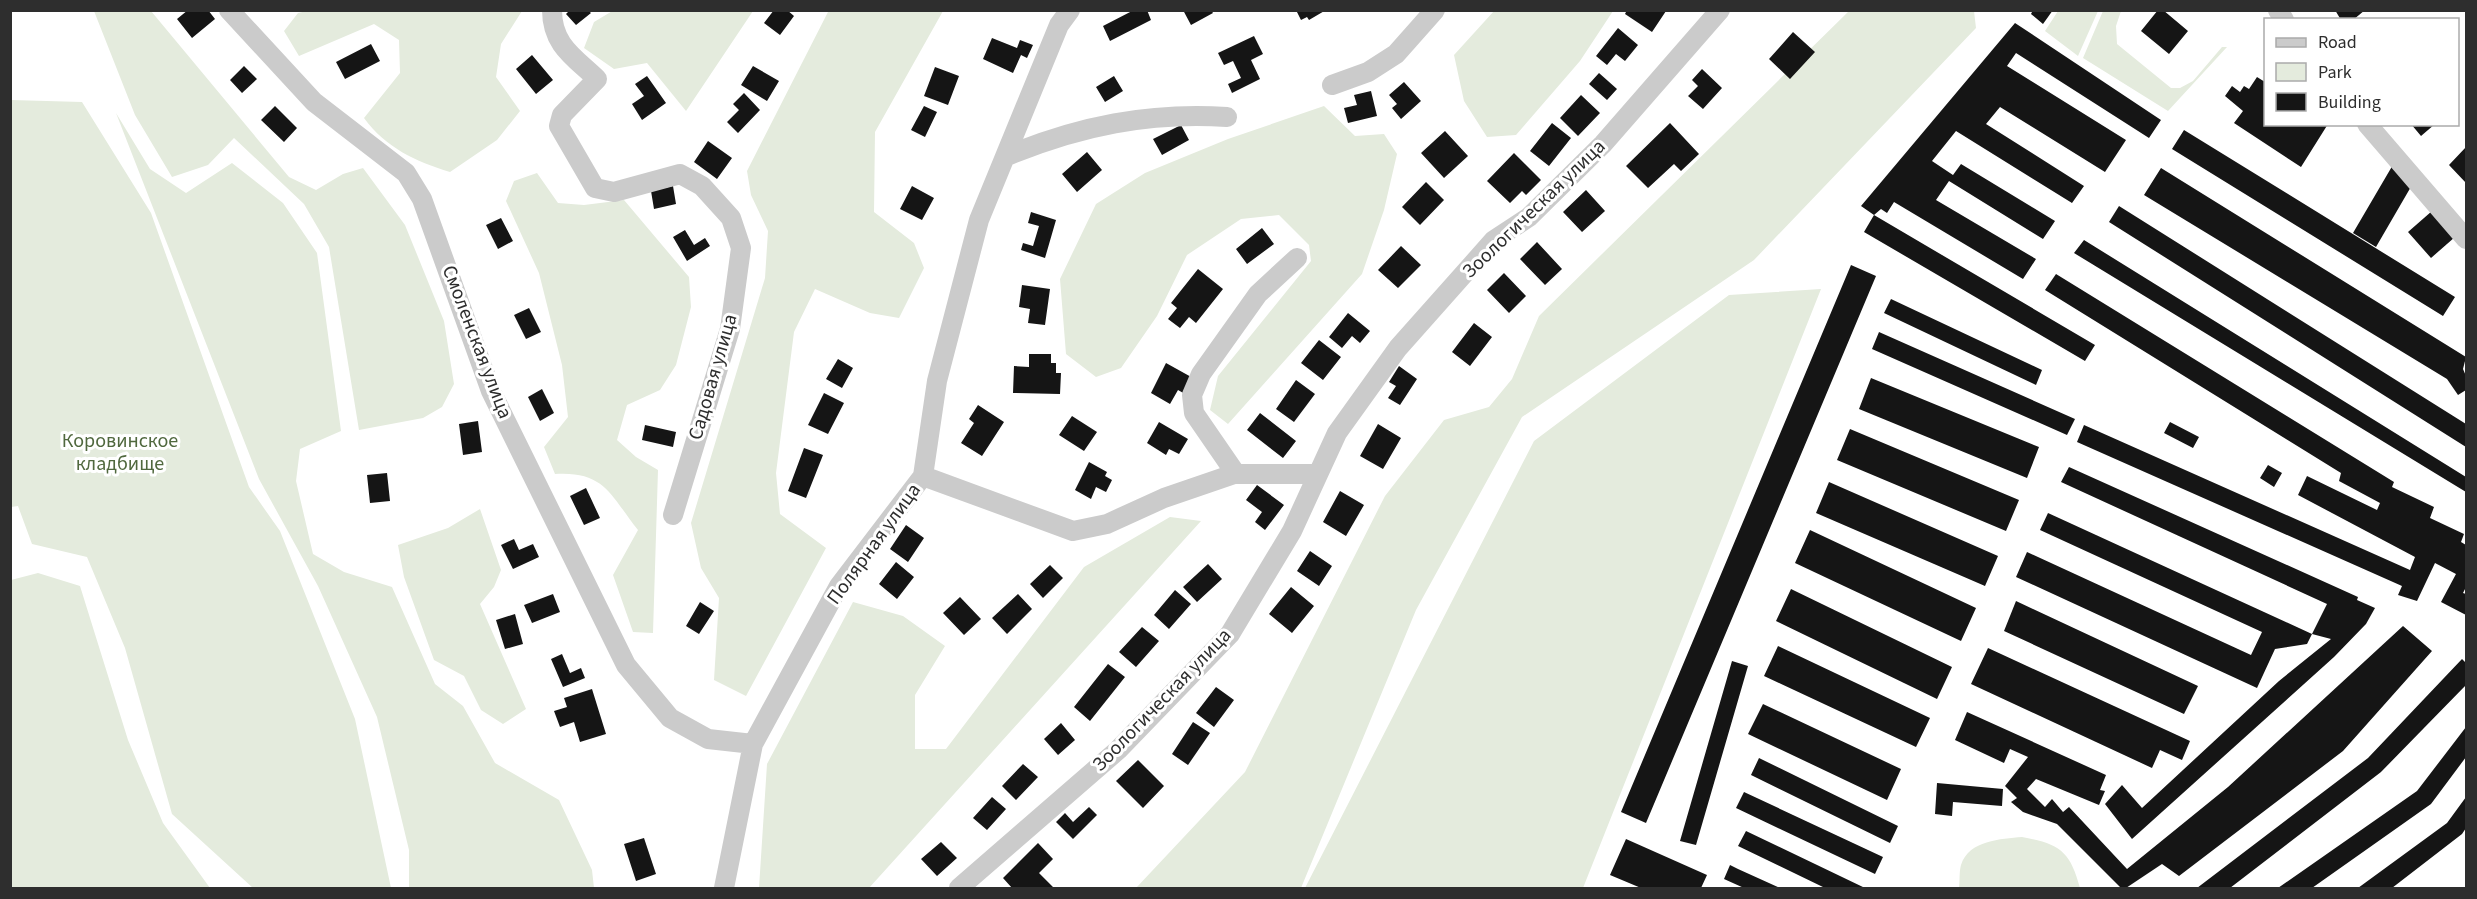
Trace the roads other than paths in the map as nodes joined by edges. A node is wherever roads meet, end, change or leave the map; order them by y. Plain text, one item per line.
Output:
1 (229, 10) edge
2 (552, 10) edge
3 (1070, 10) edge
4 (1435, 10) edge
5 (1720, 10) edge
6 (1332, 85) dead end
7 (1227, 117) dead end
8 (2369, 126) edge
9 (1007, 156) junction
10 (2466, 238) edge
11 (1297, 258) dead end
12 (1236, 474) junction
13 (1318, 474) junction
14 (923, 476) junction
15 (673, 515) dead end
16 (753, 744) junction
17 (724, 888) edge
18 (959, 888) edge

1 - 16 street, Смоленская улица
2 - 15 street, Садовая улица
3 - 9 street, Полярная улица
4 - 6 street
5 - 13 street, Зоологическая улица
7 - 9 street
8 - 10 street
9 - 14 street, Полярная улица
11 - 12 street
12 - 13 street
12 - 14 street
13 - 18 street, Зоологическая улица
14 - 16 street, Полярная улица
16 - 17 street, Полярная улица

